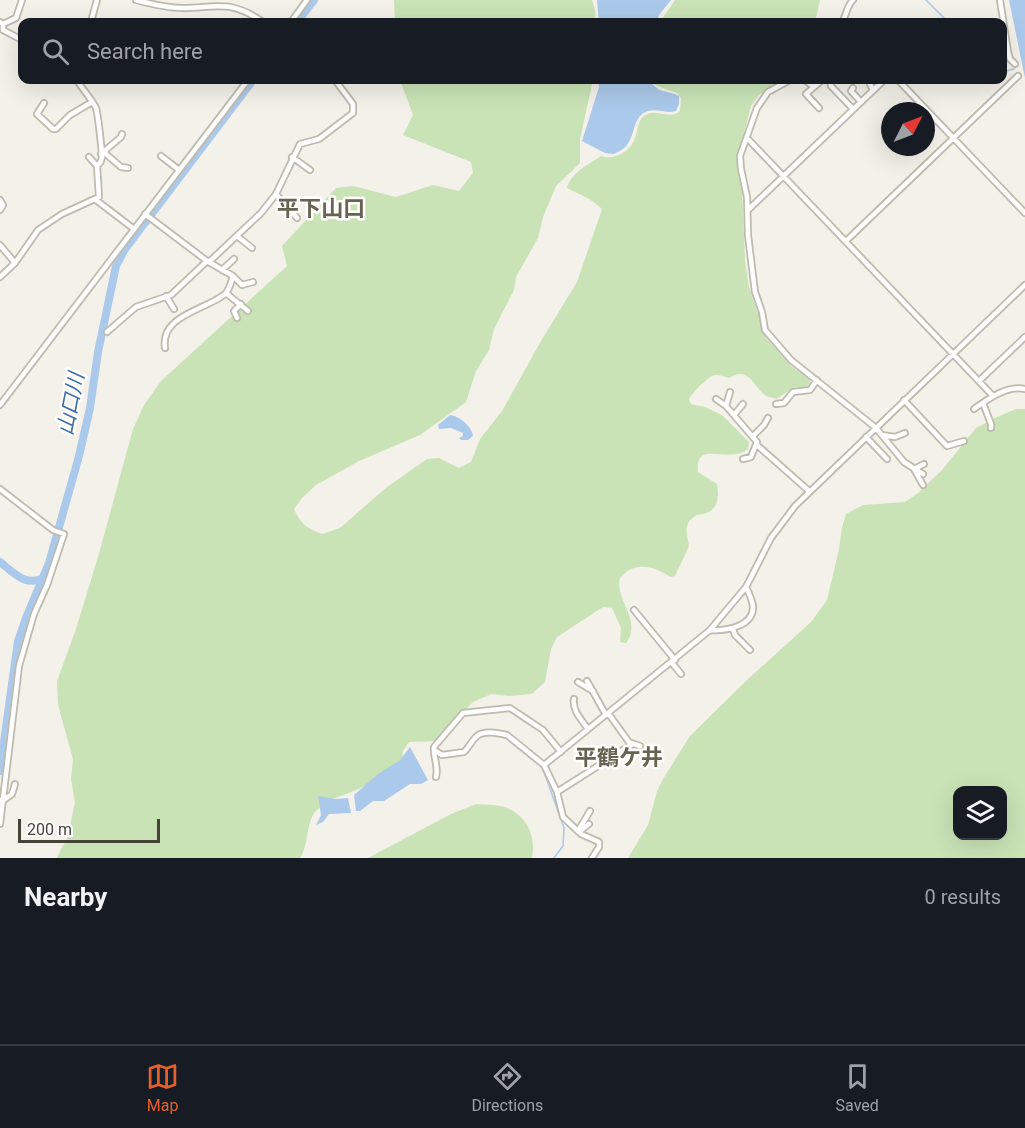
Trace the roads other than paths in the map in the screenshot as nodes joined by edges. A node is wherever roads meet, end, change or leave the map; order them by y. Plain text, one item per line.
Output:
1 (22, 0) edge
2 (97, 0) edge
3 (136, 0) edge
4 (307, 0) edge
5 (853, 0) edge
6 (1000, 0) edge
7 (92, 18) dead end
8 (257, 18) edge
9 (294, 18) edge
10 (844, 18) edge
11 (1003, 18) edge
12 (1, 26) edge
13 (18, 37) edge
14 (1007, 46) edge
15 (1015, 64) dead end
16 (1018, 76) dead end
17 (80, 84) edge
18 (245, 84) edge
19 (338, 84) edge
20 (783, 84) edge
21 (810, 84) edge
22 (817, 84) edge
23 (831, 84) edge
24 (870, 84) edge
25 (880, 84) edge
26 (902, 84) edge
27 (814, 87) junction
28 (853, 88) dead end
29 (873, 90) junction
30 (92, 102) junction
31 (861, 102) junction
32 (44, 103) dead end
33 (819, 108) dead end
34 (853, 109) junction
35 (122, 134) dead end
36 (747, 138) junction
37 (954, 138) junction
38 (102, 154) junction
39 (161, 156) dead end
40 (89, 157) dead end
41 (292, 157) junction
42 (98, 166) junction
43 (129, 168) dead end
44 (179, 170) junction
45 (310, 170) dead end
46 (783, 176) junction
47 (276, 194) junction
48 (0, 200) edge
49 (96, 200) junction
50 (0, 210) edge
51 (748, 210) junction
52 (1025, 213) edge
53 (148, 216) junction
54 (297, 218) dead end
55 (134, 229) junction
56 (237, 236) junction
57 (846, 241) junction
58 (0, 245) edge
59 (252, 248) dead end
60 (234, 258) dead end
61 (208, 261) junction
62 (15, 263) junction
63 (222, 270) junction
64 (233, 276) junction
65 (0, 277) edge
66 (253, 282) dead end
67 (1025, 285) edge
68 (226, 293) junction
69 (166, 296) junction
70 (241, 304) junction
71 (174, 309) dead end
72 (248, 311) dead end
73 (237, 318) dead end
74 (107, 332) dead end
75 (1025, 336) edge
76 (165, 348) dead end
77 (953, 354) junction
78 (817, 380) junction
79 (979, 381) junction
80 (1025, 389) edge
81 (730, 392) dead end
82 (993, 396) junction
83 (716, 399) dead end
84 (904, 400) junction
85 (983, 403) junction
86 (743, 404) dead end
87 (776, 404) dead end
88 (0, 405) edge
89 (726, 406) junction
90 (974, 410) dead end
91 (734, 415) junction
92 (768, 418) dead end
93 (876, 428) junction
94 (991, 428) dead end
95 (905, 433) dead end
96 (882, 435) junction
97 (753, 436) junction
98 (866, 437) junction
99 (964, 441) dead end
100 (757, 445) junction
101 (743, 459) dead end
102 (887, 459) dead end
103 (924, 464) dead end
104 (914, 469) junction
105 (923, 474) dead end
106 (923, 485) dead end
107 (0, 489) edge
108 (809, 491) junction
109 (747, 587) junction
110 (634, 610) dead end
111 (733, 629) junction
112 (710, 630) junction
113 (750, 650) dead end
114 (673, 661) junction
115 (681, 674) dead end
116 (587, 681) dead end
117 (578, 682) dead end
118 (593, 691) junction
119 (574, 699) dead end
120 (607, 714) junction
121 (588, 729) junction
122 (631, 743) junction
123 (640, 746) dead end
124 (434, 750) junction
125 (561, 752) junction
126 (544, 765) junction
127 (436, 777) dead end
128 (15, 784) dead end
129 (557, 792) junction
130 (2, 800) edge
131 (590, 811) dead end
132 (0, 824) edge
133 (590, 824) dead end
134 (578, 831) junction
135 (592, 858) edge

1 - 12 street
2 - 7 street
3 - 8 street
4 - 9 street
5 - 10 street
6 - 11 street
12 - 13 street
14 - 15 street
16 - 37 street
17 - 30 street
18 - 44 street
19 - 41 street
20 - 36 street
21 - 27 street
22 - 27 street
23 - 34 street
24 - 29 street
25 - 29 street
26 - 37 street
27 - 33 street
28 - 31 street
29 - 31 street
30 - 32 street
30 - 38 street
31 - 34 street
34 - 46 street
35 - 38 street
36 - 46 street
36 - 51 street
37 - 52 street
37 - 57 street
38 - 42 street
38 - 43 street
39 - 44 street
40 - 42 street
41 - 45 street
41 - 47 street
42 - 49 street
44 - 53 street
46 - 51 street
46 - 57 street
47 - 54 street
47 - 56 street
48 - 50 street
49 - 55 street
49 - 62 street
51 - 78 street
53 - 55 street
53 - 61 street
55 - 88 street
56 - 59 street
56 - 61 street
57 - 77 street
58 - 62 street
60 - 63 street
61 - 63 street
61 - 69 street
62 - 65 street
63 - 64 street
64 - 66 street
64 - 68 street
67 - 77 street
68 - 70 street
68 - 76 street
69 - 71 street
69 - 74 street
70 - 72 street
70 - 73 street
75 - 79 street
77 - 79 street
77 - 84 street
78 - 87 street
78 - 93 street
79 - 82 street
80 - 82 street
81 - 89 street
82 - 85 street
83 - 89 street
84 - 93 street
84 - 99 street
85 - 90 street
85 - 94 street
86 - 91 street
89 - 91 street
91 - 97 street
92 - 97 street
93 - 96 street
93 - 98 street
95 - 96 street
96 - 104 street
97 - 100 street
98 - 102 street
98 - 108 street
100 - 101 street
100 - 108 street
103 - 104 street
104 - 105 street
104 - 106 street
107 - 130 street
108 - 109 street
109 - 111 street
109 - 112 street
110 - 114 street
111 - 112 street
111 - 113 street
112 - 114 street
114 - 115 street
114 - 120 street
116 - 118 street
117 - 118 street
118 - 120 street
119 - 121 street
120 - 121 street
120 - 122 street
121 - 125 street
122 - 123 street
122 - 129 street
124 - 125 street
124 - 126 street
124 - 127 street
125 - 126 street
126 - 129 street
128 - 130 street
129 - 134 street
130 - 132 street
131 - 134 street
133 - 134 street
134 - 135 street

